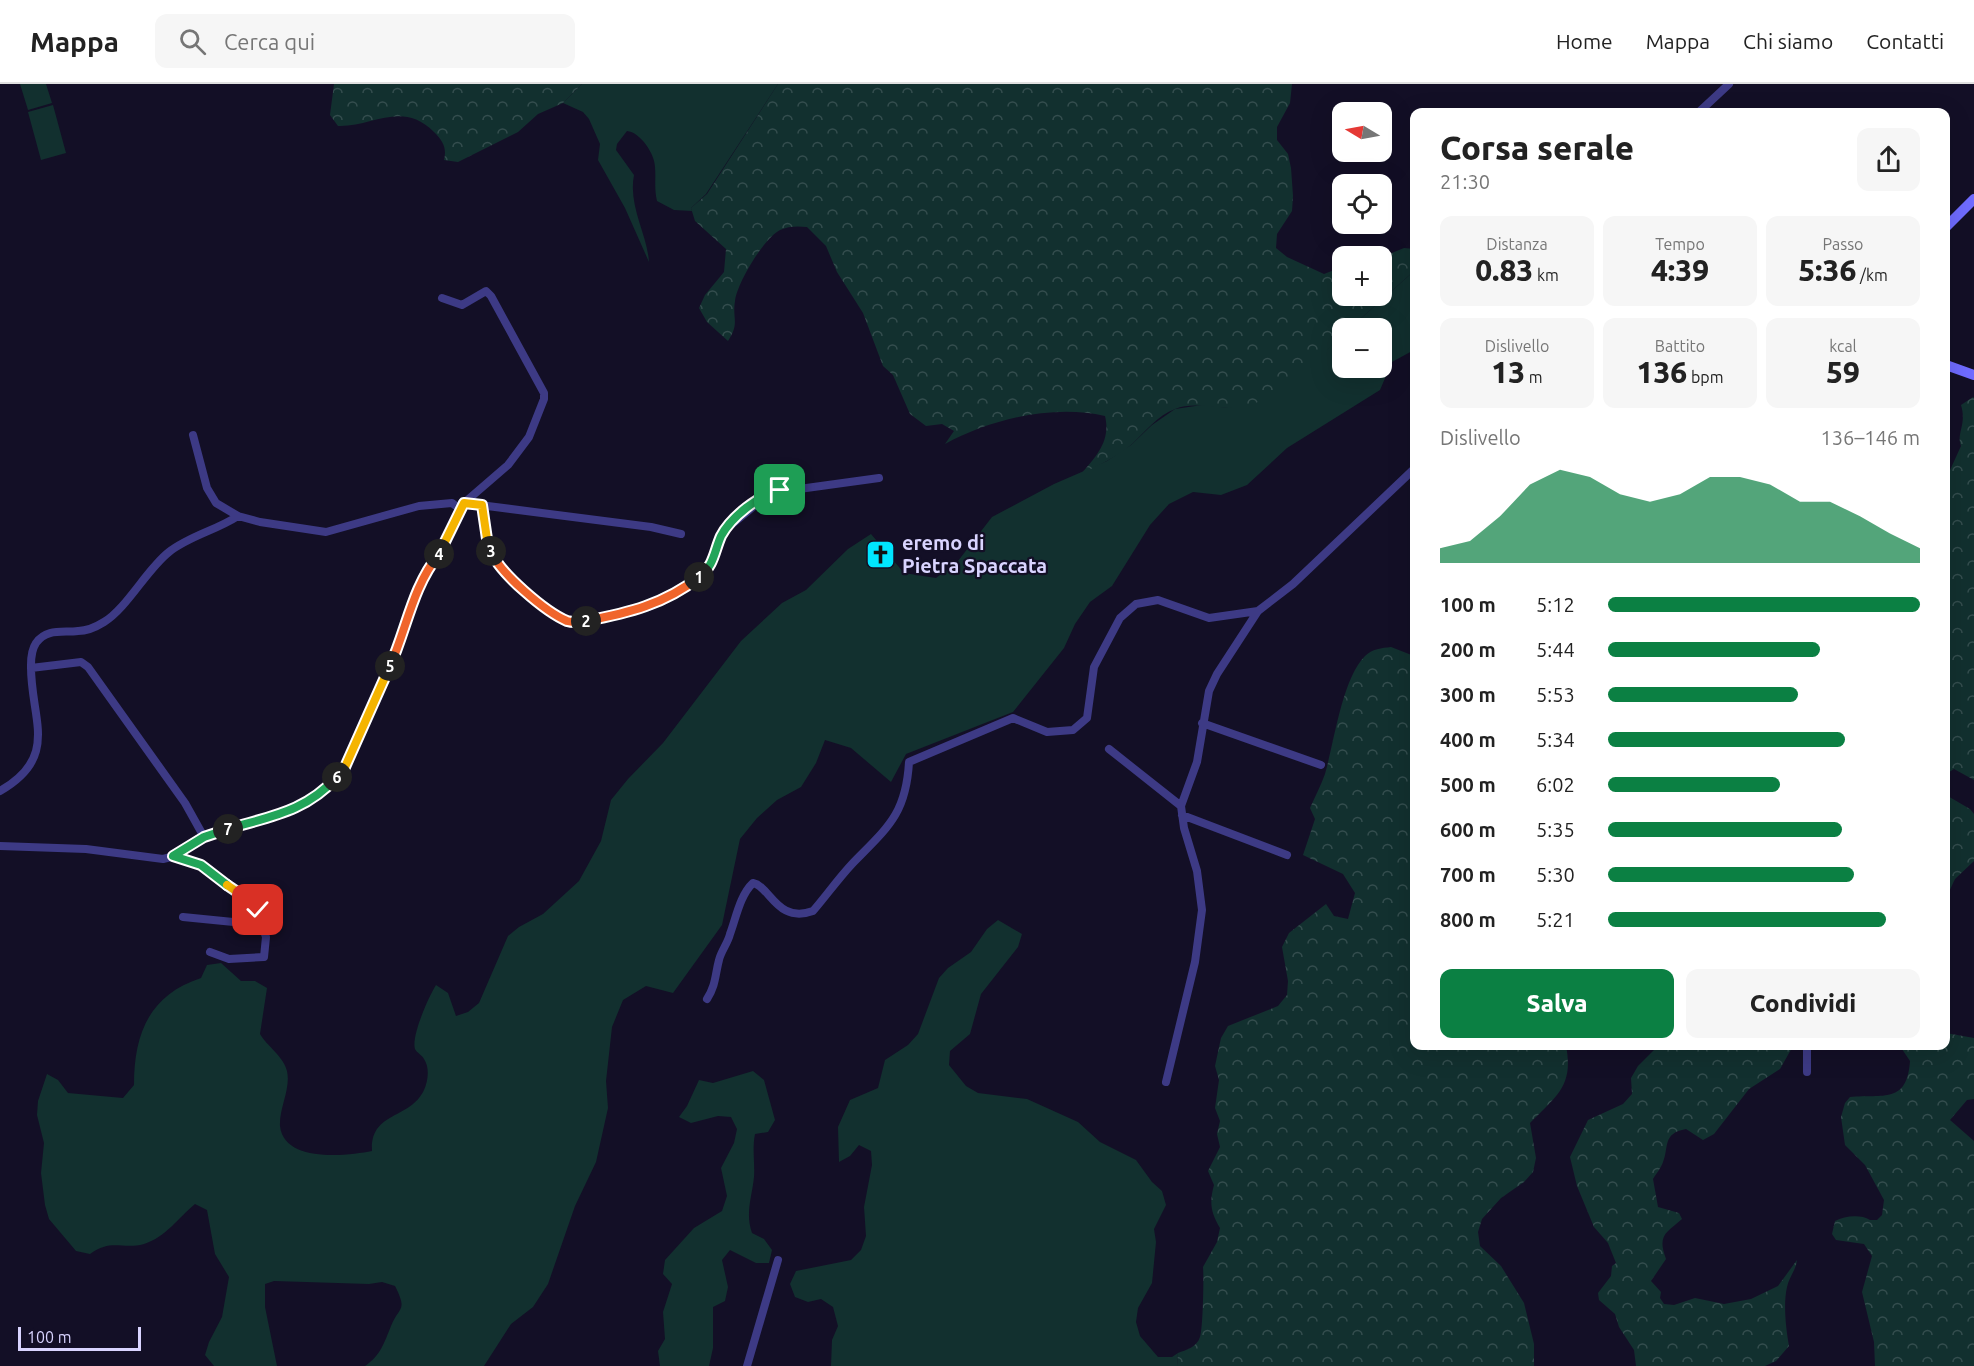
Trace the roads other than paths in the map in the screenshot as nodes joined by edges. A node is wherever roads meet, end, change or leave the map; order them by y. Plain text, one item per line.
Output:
1 (1729, 84) edge
2 (1703, 108) edge
3 (1974, 199) edge
4 (1950, 223) edge
5 (442, 298) dead end
6 (1950, 366) edge
7 (1974, 375) edge
8 (193, 435) dead end
9 (1410, 473) edge
10 (879, 478) dead end
11 (482, 505) junction
12 (462, 506) junction
13 (238, 516) junction
14 (681, 534) dead end
15 (1258, 611) junction
16 (31, 668) junction
17 (1202, 723) junction
18 (1109, 748) dead end
19 (1321, 765) dead end
20 (0, 791) edge
21 (1181, 806) junction
22 (1182, 815) junction
23 (204, 837) junction
24 (0, 846) edge
25 (1287, 855) dead end
26 (173, 856) junction
27 (183, 917) dead end
28 (263, 925) junction
29 (210, 952) dead end
30 (707, 999) dead end
31 (1807, 1050) edge
32 (1807, 1072) dead end
33 (1166, 1082) dead end
34 (778, 1260) dead end
35 (747, 1366) edge

1 - 2 street
3 - 4 street
5 - 12 street
6 - 7 street
8 - 13 street
9 - 15 street
10 - 11 street
11 - 12 street
11 - 14 street
12 - 13 street
12 - 23 street
13 - 16 street
15 - 17 street
15 - 30 street
16 - 20 street
16 - 23 street
17 - 19 street
17 - 21 street
18 - 21 street
21 - 22 street
22 - 25 street
22 - 33 street
23 - 26 street
24 - 26 street
26 - 28 street
27 - 28 street
28 - 29 street
31 - 32 street
34 - 35 street

